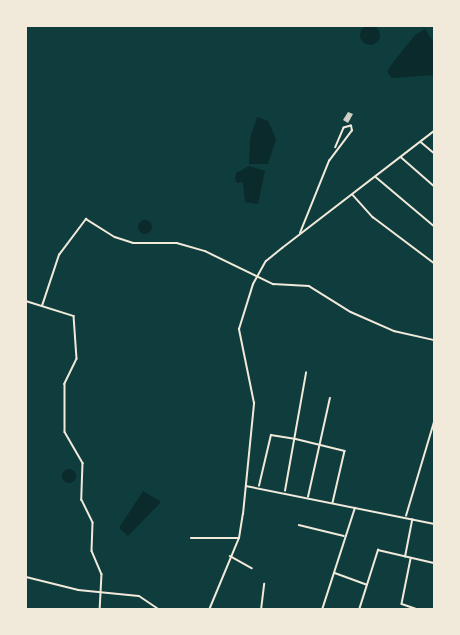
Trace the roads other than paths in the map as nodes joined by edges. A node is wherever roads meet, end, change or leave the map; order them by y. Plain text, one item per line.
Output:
1 (435, 131) edge
2 (420, 142) junction
3 (336, 147) junction
4 (435, 153) edge
5 (401, 157) junction
6 (376, 177) junction
7 (435, 186) edge
8 (353, 195) junction
9 (435, 226) edge
10 (297, 239) junction
11 (435, 263) edge
12 (257, 276) junction
13 (26, 301) edge
14 (42, 306) junction
15 (435, 340) edge
16 (306, 373) dead end
17 (330, 398) dead end
18 (435, 422) edge
19 (296, 439) junction
20 (321, 445) junction
21 (245, 486) junction
22 (258, 487) junction
23 (285, 492) junction
24 (308, 498) junction
25 (333, 504) junction
26 (356, 508) junction
27 (406, 517) junction
28 (412, 519) junction
29 (435, 524) edge
30 (299, 525) dead end
31 (345, 536) junction
32 (191, 538) dead end
33 (239, 538) junction
34 (230, 556) junction
35 (405, 557) junction
36 (411, 558) junction
37 (435, 563) edge
38 (252, 568) dead end
39 (334, 573) junction
40 (26, 577) edge
41 (264, 584) dead end
42 (367, 585) junction
43 (103, 591) junction
44 (100, 609) edge
45 (160, 609) edge
46 (209, 609) edge
47 (261, 609) edge
48 (322, 609) edge
49 (358, 609) edge
50 (419, 609) edge

1 - 2 main road
2 - 4 street
2 - 5 main road
3 - 3 street
3 - 10 street
5 - 6 main road
5 - 7 street
6 - 8 main road
6 - 9 street
8 - 10 main road
8 - 11 street
10 - 12 main road
12 - 14 street
12 - 15 street
12 - 21 main road
13 - 14 street
14 - 43 street
16 - 19 street
17 - 20 street
18 - 27 street
19 - 20 street
19 - 22 street
19 - 23 street
20 - 24 street
20 - 25 street
21 - 22 street
21 - 33 main road
22 - 23 street
23 - 24 street
24 - 25 street
25 - 26 street
26 - 27 street
26 - 31 street
27 - 28 street
28 - 29 street
28 - 35 street
30 - 31 street
31 - 39 street
32 - 33 street
33 - 34 main road
34 - 38 street
34 - 46 main road
35 - 36 street
35 - 42 street
36 - 37 street
36 - 50 street
39 - 42 street
39 - 48 street
40 - 43 main road
41 - 47 street
42 - 49 street
43 - 44 street
43 - 45 main road

